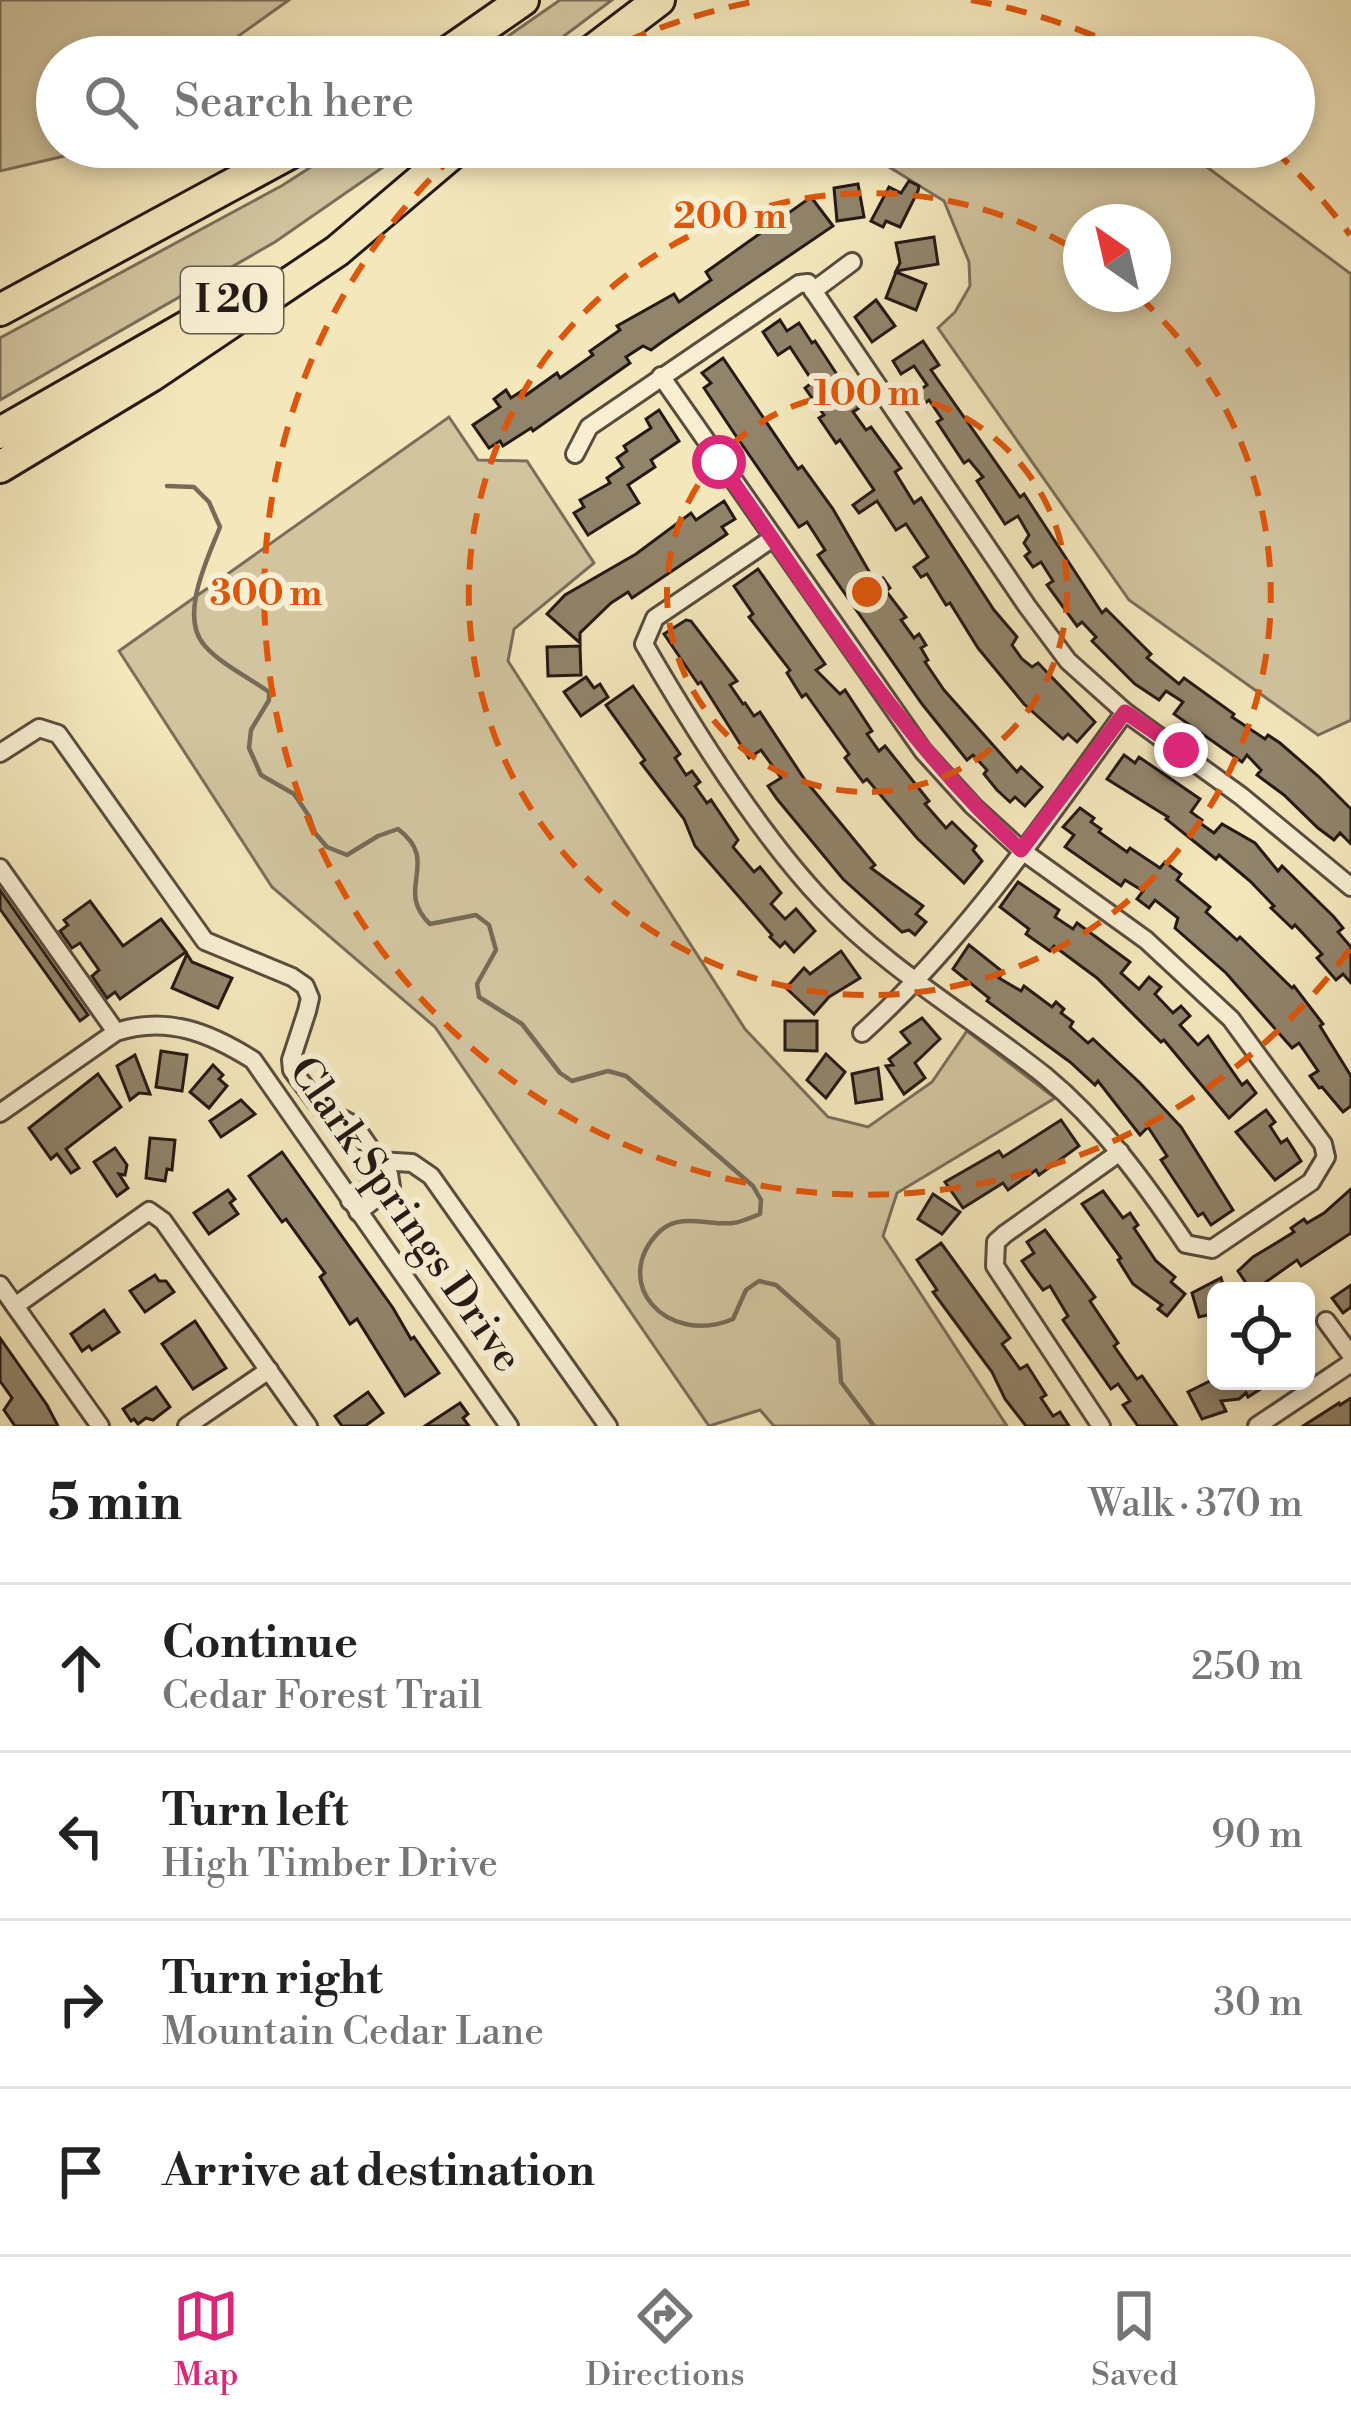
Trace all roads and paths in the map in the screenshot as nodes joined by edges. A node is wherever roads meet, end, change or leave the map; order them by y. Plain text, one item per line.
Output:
1 (523, 0) edge
2 (659, 0) edge
3 (471, 36) edge
4 (612, 36) edge
5 (262, 168) edge
6 (431, 168) edge
7 (435, 168) edge
8 (852, 262) dead end
9 (813, 291) junction
10 (0, 310) edge
11 (661, 376) junction
12 (0, 433) edge
13 (574, 454) dead end
14 (0, 467) edge
15 (773, 538) junction
16 (1125, 712) junction
17 (0, 753) edge
18 (1021, 850) junction
19 (0, 868) edge
20 (1349, 881) edge
21 (914, 980) junction
22 (862, 1034) dead end
23 (109, 1037) junction
24 (0, 1113) edge
25 (1120, 1152) junction
26 (390, 1169) junction
27 (354, 1206) junction
28 (0, 1286) edge
29 (15, 1306) junction
30 (1326, 1321) dead end
31 (1351, 1359) edge
32 (268, 1370) junction
33 (100, 1426) edge
34 (187, 1426) edge
35 (308, 1426) edge
36 (509, 1426) edge
37 (608, 1426) edge
38 (1101, 1426) edge
39 (1257, 1426) edge

1 - 3 highway
2 - 4 highway
5 - 10 highway, I 20
6 - 12 highway, I 20
7 - 14 highway
8 - 9 street
9 - 11 street
9 - 16 street
11 - 13 street
11 - 15 street
15 - 18 street
15 - 21 street
16 - 18 street
16 - 20 street
17 - 26 street
18 - 21 street
18 - 25 street
19 - 23 street
21 - 22 street
21 - 25 street
23 - 24 street
23 - 27 street, Clark Springs Drive
25 - 38 street
26 - 27 street
26 - 37 street
27 - 36 street, Clark Springs Drive
28 - 29 street
29 - 32 street
29 - 33 street
30 - 31 street
31 - 39 street
32 - 34 street
32 - 35 street

